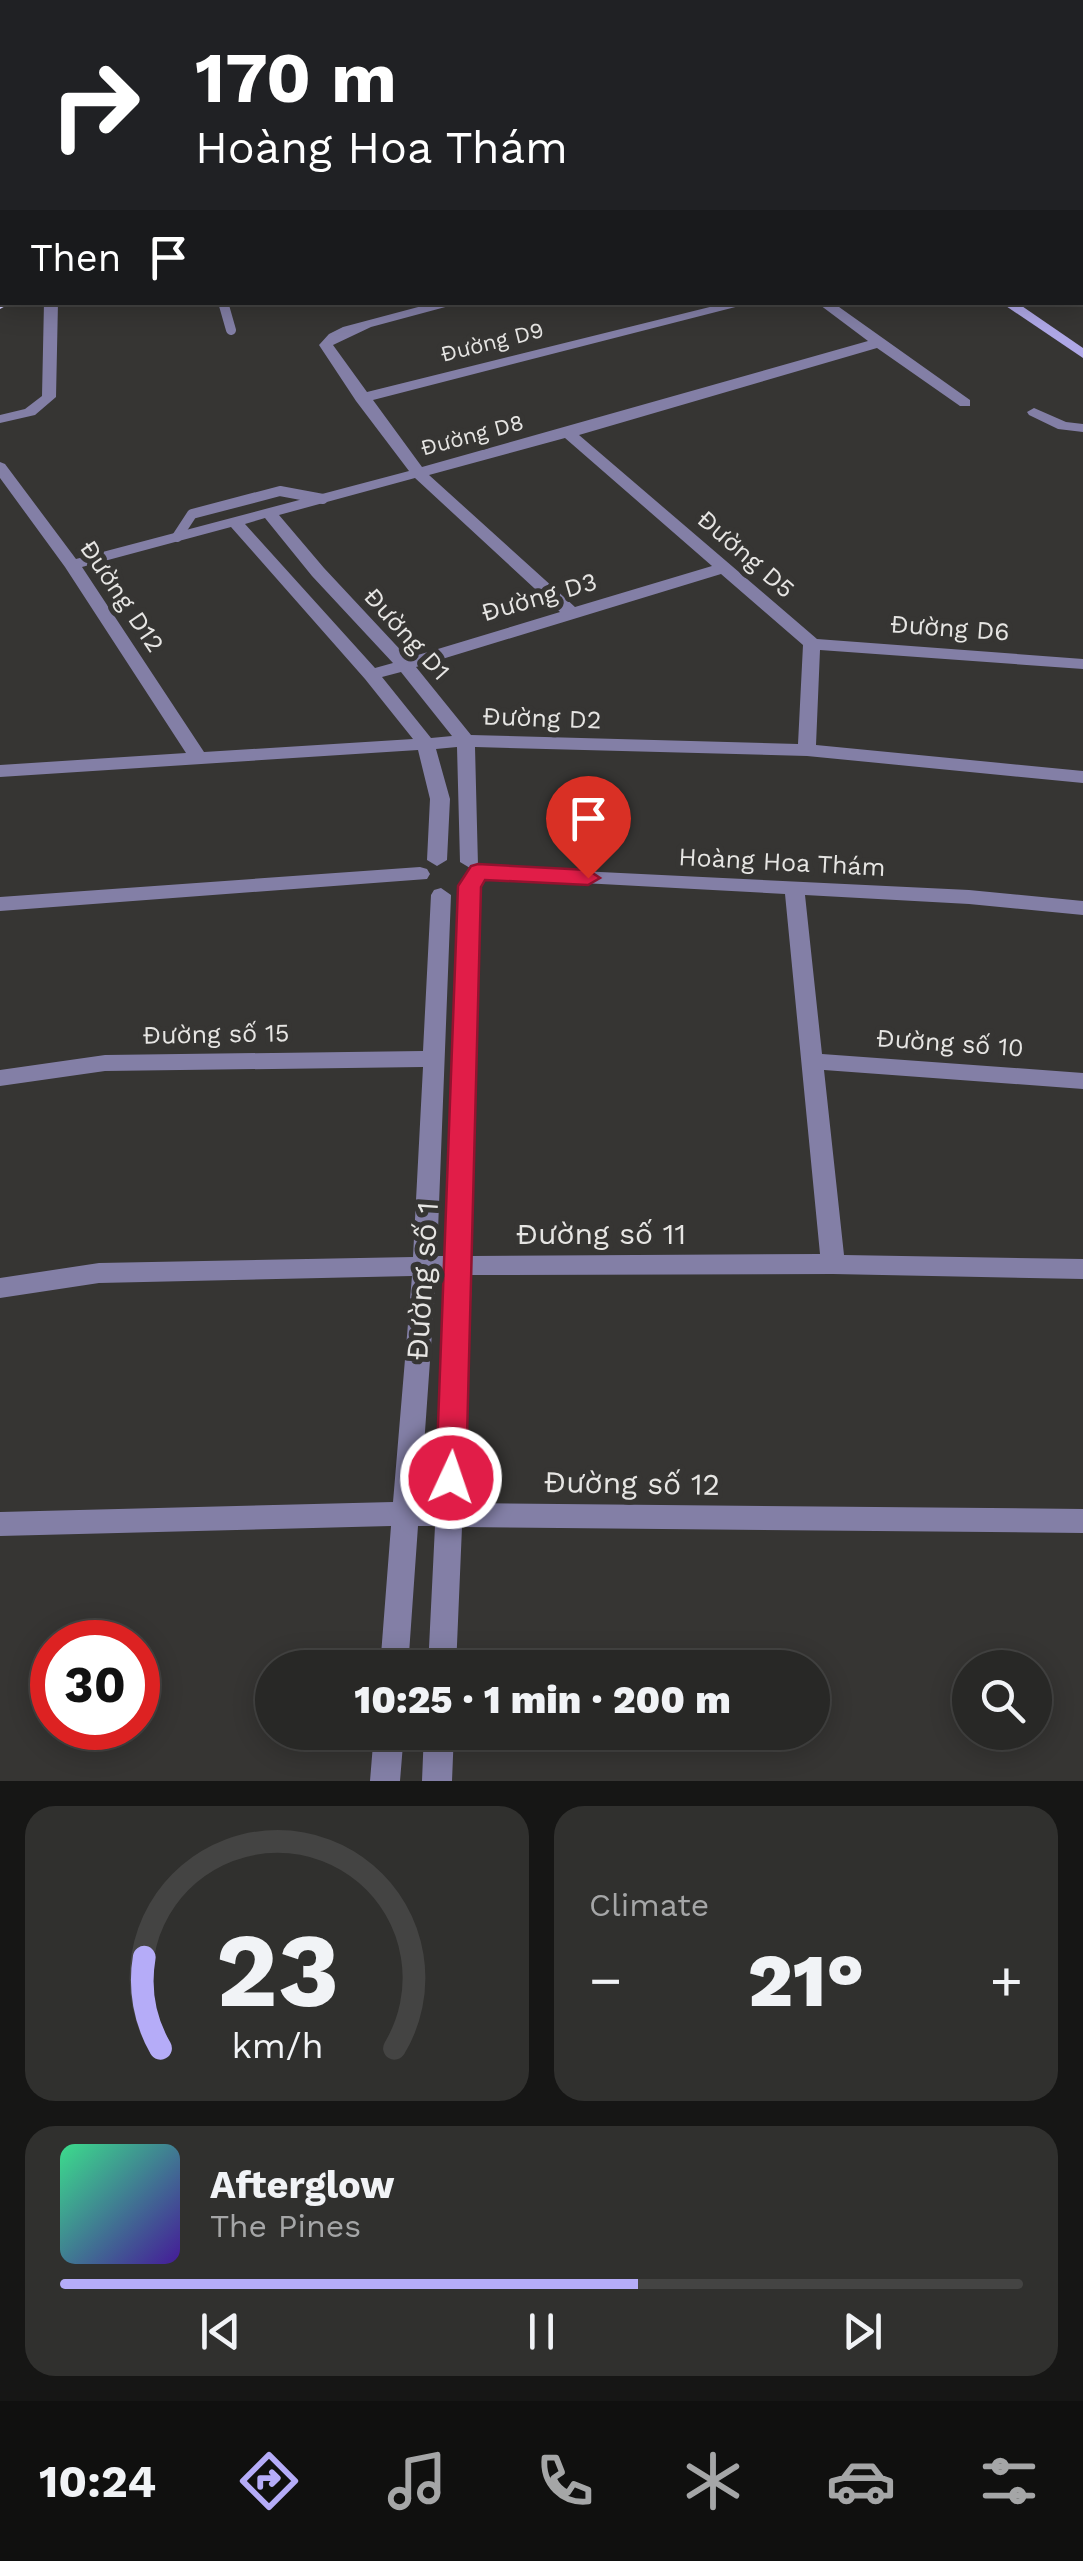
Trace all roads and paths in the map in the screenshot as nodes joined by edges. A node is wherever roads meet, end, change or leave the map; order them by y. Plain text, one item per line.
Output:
1 (52, 305) edge
2 (224, 305) edge
3 (446, 305) edge
4 (738, 305) edge
5 (826, 305) edge
6 (1010, 305) edge
7 (230, 330) dead end
8 (881, 342) junction
9 (1083, 354) edge
10 (361, 398) junction
11 (965, 403) dead end
12 (1034, 412) dead end
13 (0, 419) edge
14 (1083, 428) edge
15 (568, 433) junction
16 (0, 467) edge
17 (418, 472) junction
18 (323, 499) junction
19 (270, 514) junction
20 (236, 523) junction
21 (177, 538) junction
22 (72, 565) junction
23 (722, 568) junction
24 (318, 572) junction
25 (291, 582) junction
26 (572, 614) junction
27 (812, 644) junction
28 (402, 663) junction
29 (1083, 664) edge
30 (371, 675) junction
31 (466, 741) junction
32 (424, 742) junction
33 (807, 750) junction
34 (198, 757) junction
35 (0, 771) edge
36 (1083, 777) edge
37 (438, 860) junction
38 (472, 873) junction
39 (420, 874) junction
40 (794, 888) junction
41 (441, 895) junction
42 (0, 904) edge
43 (1083, 908) edge
44 (434, 1059) junction
45 (814, 1061) junction
46 (0, 1078) edge
47 (1083, 1080) edge
48 (833, 1264) junction
49 (425, 1266) junction
50 (460, 1266) junction
51 (1083, 1269) edge
52 (0, 1288) edge
53 (406, 1514) junction
54 (450, 1514) junction
55 (1083, 1521) edge
56 (0, 1524) edge
57 (395, 1650) edge
58 (443, 1650) edge
59 (388, 1750) edge
60 (438, 1750) edge
61 (385, 1781) edge
62 (437, 1781) edge

1 - 13 street
2 - 7 lane
3 - 10 street
4 - 10 street, Đường D9
5 - 8 street
6 - 9 street
8 - 11 street
8 - 15 street, Đường D8
10 - 17 street
12 - 14 street
15 - 17 street, Đường D8
15 - 23 street, Đường D5
16 - 22 street, Đường D12
17 - 18 street, Đường D8
17 - 26 street
18 - 19 street, Đường D8
18 - 21 lane
19 - 20 street, Đường D8
19 - 24 street, Đường D1
20 - 21 street, Đường D8
20 - 25 street
21 - 22 street, Đường D8
22 - 34 street, Đường D12
23 - 26 street, Đường D3
23 - 27 street, Đường D5
24 - 25 street
24 - 28 street, Đường D1
25 - 30 street
26 - 28 street, Đường D3
27 - 29 street, Đường D6
27 - 33 street
28 - 30 street, Đường D3
28 - 31 street, Đường D1
30 - 32 street
31 - 32 street, Đường D2
31 - 33 street, Đường D2
31 - 38 street
32 - 34 street, Đường D2
32 - 37 street
33 - 36 street, Đường D2
34 - 35 street, Đường D2
37 - 38 street
37 - 39 street
38 - 40 street, Hoàng Hoa Thám
38 - 41 street
38 - 50 street, Đường số 1
39 - 41 street
39 - 42 street
40 - 43 street, Hoàng Hoa Thám
40 - 45 street
41 - 44 street, Đường số 1
44 - 46 street, Đường số 15
44 - 49 street, Đường số 1
45 - 47 street, Đường số 10
45 - 48 street
48 - 50 street, Đường số 11
48 - 51 street, Đường số 11
49 - 50 street, Đường số 11
49 - 52 street, Đường số 11
49 - 53 street, Đường số 1
50 - 54 street, Đường số 1
53 - 54 street, Đường số 12
53 - 56 street, Đường số 12
53 - 57 street, Đường số 1
54 - 55 street, Đường số 12
54 - 58 street, Đường số 1
59 - 61 street
60 - 62 street

